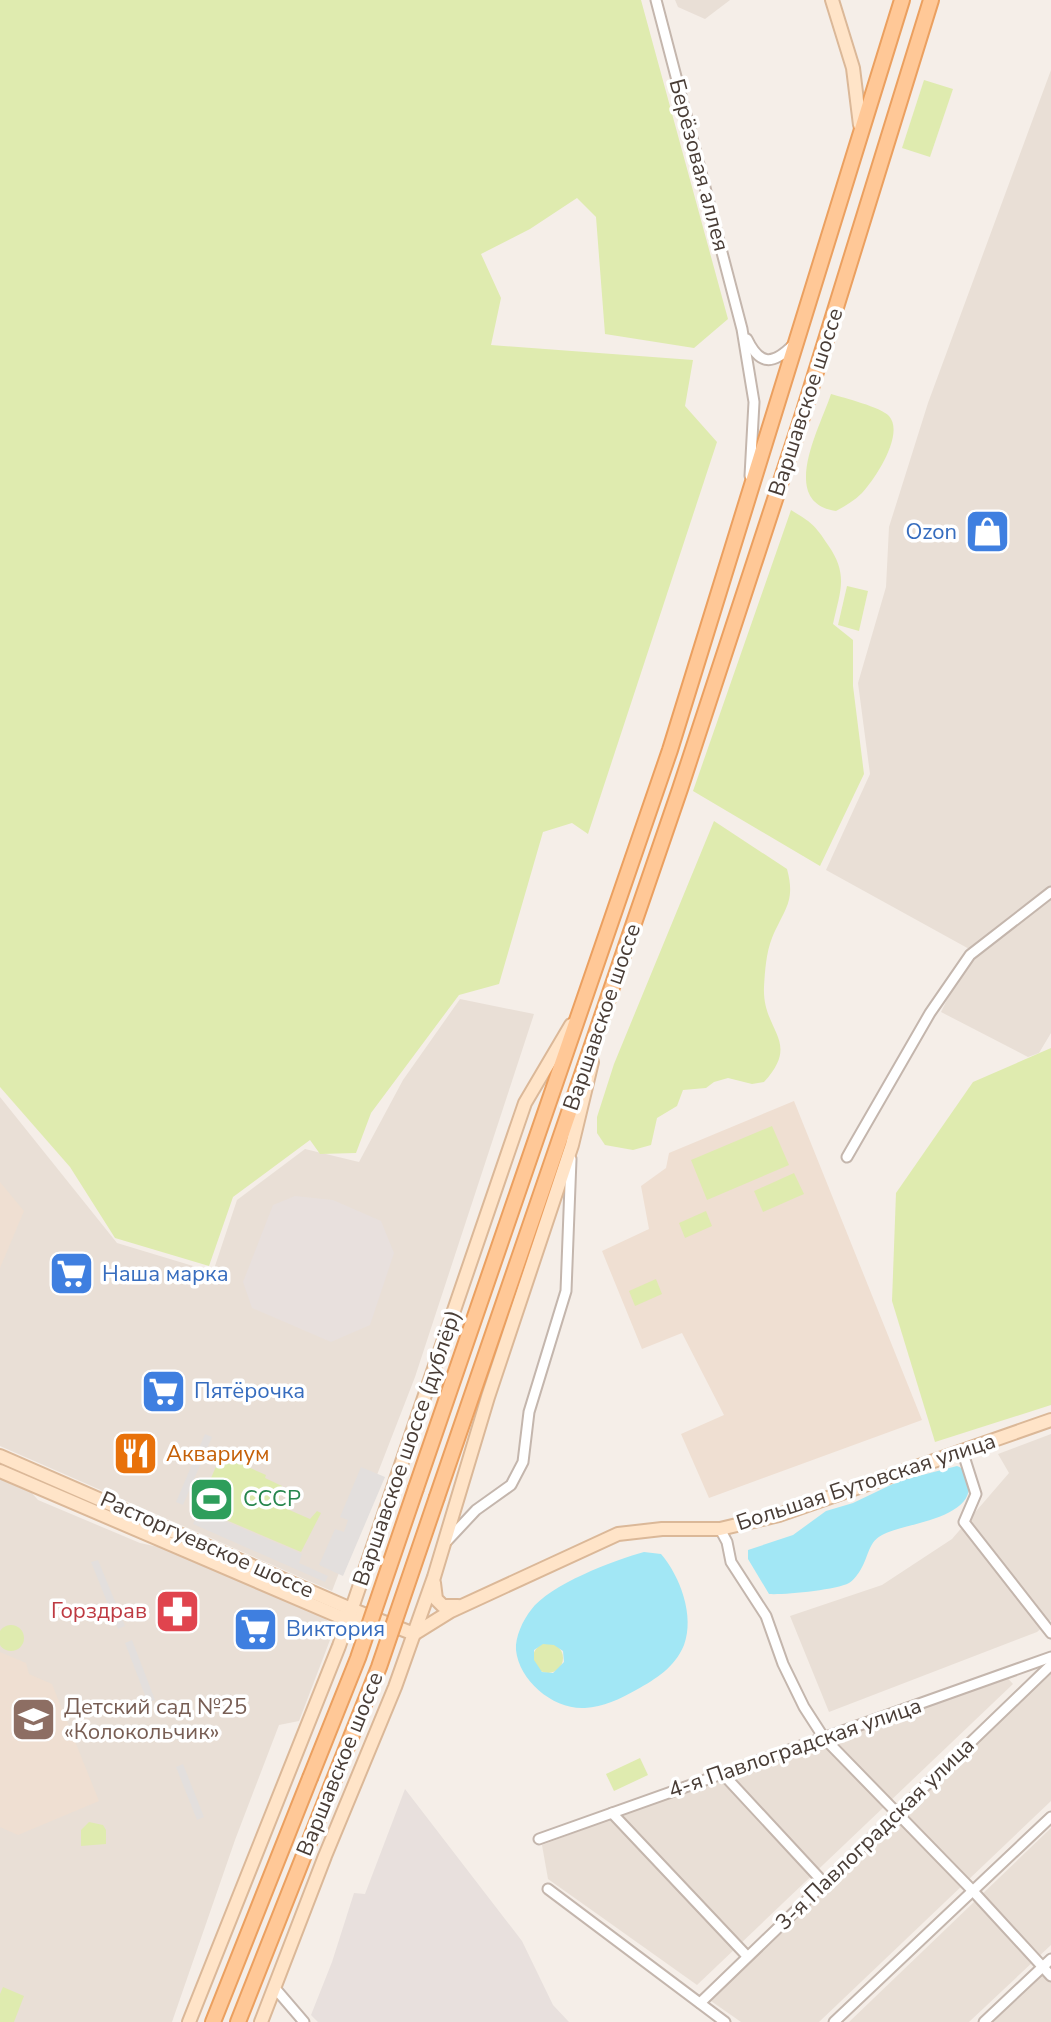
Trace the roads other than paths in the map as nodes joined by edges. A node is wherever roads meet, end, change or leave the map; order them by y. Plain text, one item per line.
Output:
1 (656, 0) edge
2 (832, 0) edge
3 (902, 0) edge
4 (931, 0) edge
5 (861, 136) junction
6 (742, 329) junction
7 (796, 342) junction
8 (748, 496) junction
9 (1051, 892) edge
10 (579, 1012) junction
11 (601, 1019) junction
12 (572, 1145) junction
13 (847, 1157) dead end
14 (1051, 1420) edge
15 (962, 1450) junction
16 (0, 1456) edge
17 (0, 1471) edge
18 (720, 1529) junction
19 (445, 1544) junction
20 (434, 1577) junction
21 (461, 1606) junction
22 (349, 1615) junction
23 (1051, 1633) edge
24 (414, 1634) junction
25 (1051, 1657) edge
26 (1051, 1665) edge
27 (824, 1738) junction
28 (722, 1773) junction
29 (612, 1813) junction
30 (896, 1813) junction
31 (1051, 1817) edge
32 (539, 1839) dead end
33 (824, 1883) junction
34 (548, 1889) dead end
35 (972, 1890) junction
36 (747, 1956) junction
37 (1047, 1963) edge
38 (1051, 1976) edge
39 (274, 1987) junction
40 (700, 2003) junction
41 (189, 2022) edge
42 (213, 2022) edge
43 (238, 2022) edge
44 (261, 2022) edge
45 (304, 2022) edge
46 (725, 2022) edge
47 (834, 2022) edge
48 (984, 2022) edge

1 - 6 street, Берёзовая аллея
2 - 5 main road
3 - 5 main road, Варшавское шоссе
4 - 11 main road, Варшавское шоссе
5 - 7 main road, Варшавское шоссе
6 - 7 street, Берёзовая аллея
6 - 8 street, Берёзовая аллея
7 - 8 main road, Варшавское шоссе
8 - 10 main road, Варшавское шоссе
9 - 13 street
10 - 22 main road, Варшавское шоссе (дублёр)
10 - 42 main road, Варшавское шоссе, bridge
11 - 12 main road
11 - 43 main road, Варшавское шоссе, bridge
12 - 19 main road
12 - 19 street
14 - 15 main road, Большая Бутовская улица
15 - 18 main road, Большая Бутовская улица
15 - 23 street
16 - 22 main road, Расторгуевское шоссе
17 - 22 main road, Расторгуевское шоссе
18 - 21 main road, Большая Бутовская улица
18 - 27 street
19 - 20 main road
20 - 21 main road
20 - 24 main road
21 - 24 main road, Большая Бутовская улица
22 - 24 main road
22 - 41 main road, Варшавское шоссе (дублёр)
24 - 39 main road
25 - 27 street, 4-я Павлоградская улица
26 - 30 street, 3-я Павлоградская улица
27 - 28 street, 4-я Павлоградская улица
27 - 30 street
28 - 29 street, 4-я Павлоградская улица
28 - 33 street
29 - 32 street, 4-я Павлоградская улица
29 - 36 street
30 - 33 street, 3-я Павлоградская улица
30 - 35 street
31 - 35 street
33 - 36 street, 3-я Павлоградская улица
34 - 40 street
35 - 37 street
35 - 47 street
36 - 40 street, 3-я Павлоградская улица
37 - 38 street
37 - 48 street
39 - 44 main road
39 - 45 street
40 - 46 street

